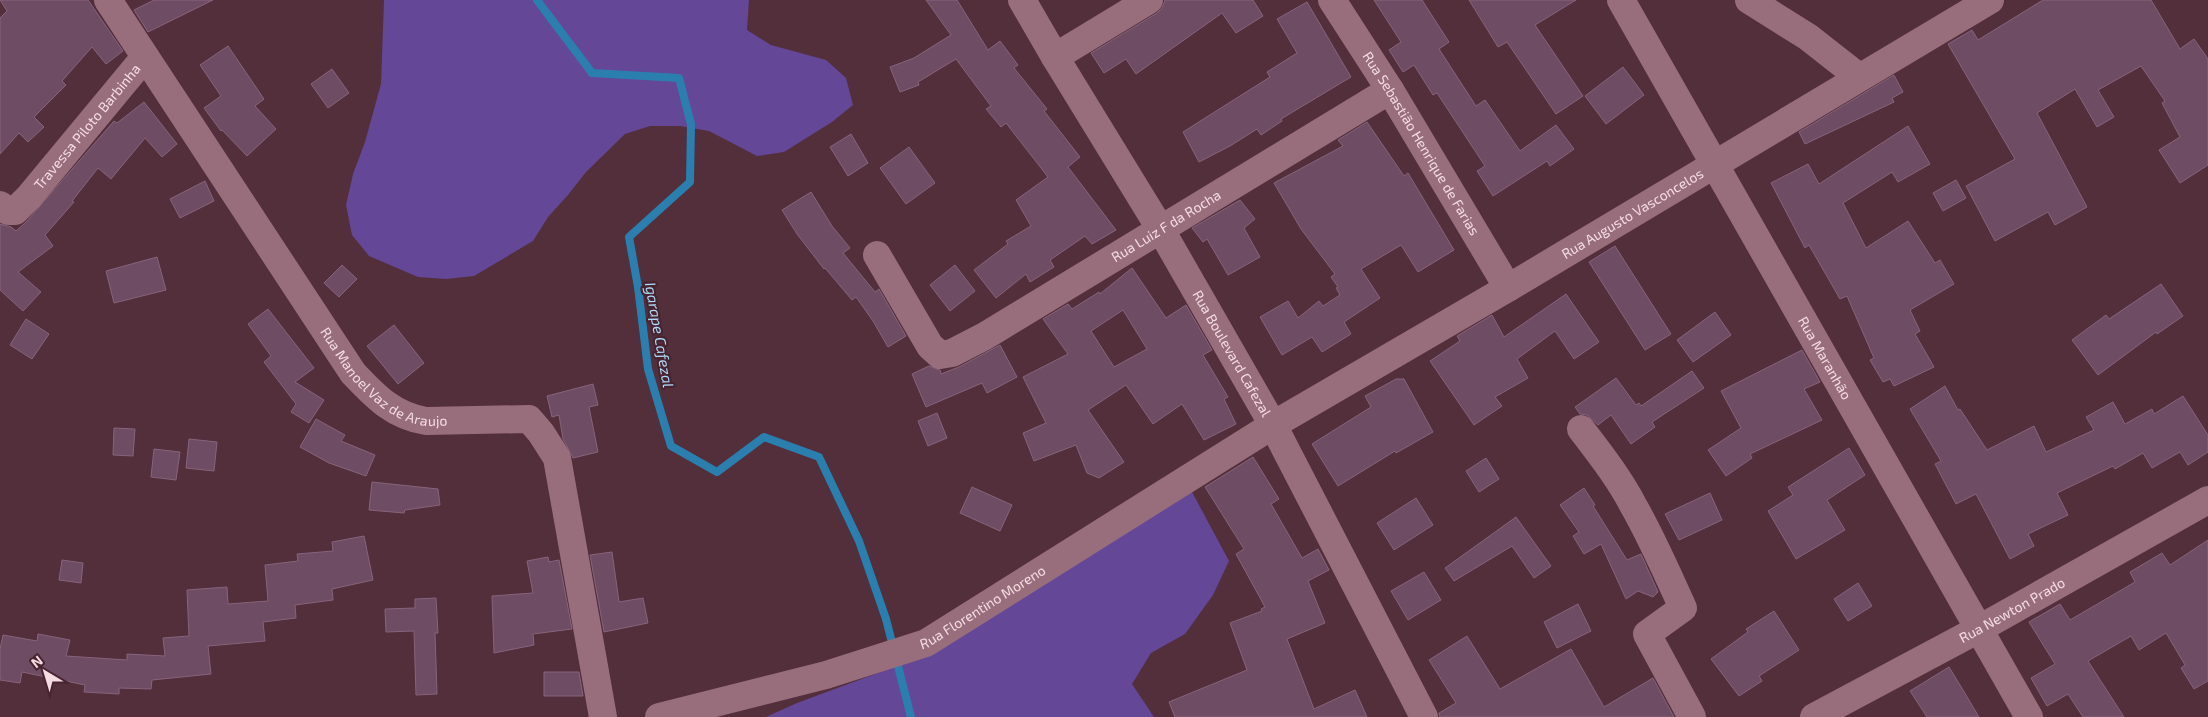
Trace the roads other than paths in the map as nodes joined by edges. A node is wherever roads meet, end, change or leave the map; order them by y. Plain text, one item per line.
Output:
1 (108, 0) edge
2 (1022, 0) edge
3 (1150, 0) edge
4 (1332, 0) edge
5 (1621, 0) edge
6 (1749, 0) edge
7 (1990, 0) edge
8 (145, 57) junction
9 (1055, 57) junction
10 (1859, 77) junction
11 (1390, 90) junction
12 (1714, 164) junction
13 (0, 205) edge
14 (1161, 230) junction
15 (877, 255) dead end
16 (1508, 288) junction
17 (1272, 425) junction
18 (1581, 429) dead end
19 (2208, 500) edge
20 (1979, 629) junction
21 (603, 717) edge
22 (659, 717) edge
23 (1424, 717) edge
24 (1692, 717) edge
25 (1814, 717) edge
26 (2029, 717) edge

1 - 8 street, Rua Manoel Vaz de Araujo
2 - 9 street, Rua Boulevard Cafezal
3 - 9 street
4 - 11 street, Rua Sebastião Henrique de Farias
5 - 12 street, Rua Maranhão
6 - 10 street
7 - 10 street, Rua Augusto Vasconcelos
8 - 13 street, Travessa Piloto Barbinha
8 - 21 street, Rua Manoel Vaz de Araujo
9 - 14 street, Rua Boulevard Cafezal
10 - 12 street, Rua Augusto Vasconcelos
11 - 14 street, Rua Luiz F da Rocha
11 - 16 street, Rua Sebastião Henrique de Farias
12 - 16 street, Rua Augusto Vasconcelos
12 - 20 street, Rua Maranhão
14 - 15 street, Rua Luiz F da Rocha
14 - 17 street, Rua Boulevard Cafezal
16 - 17 street, Rua Augusto Vasconcelos
17 - 22 street, Rua Florentino Moreno
17 - 23 street, Rua Boulevard Cafezal
18 - 24 street
19 - 20 street, Rua Newton Prado
20 - 25 street, Rua Newton Prado
20 - 26 street, Rua Maranhão

